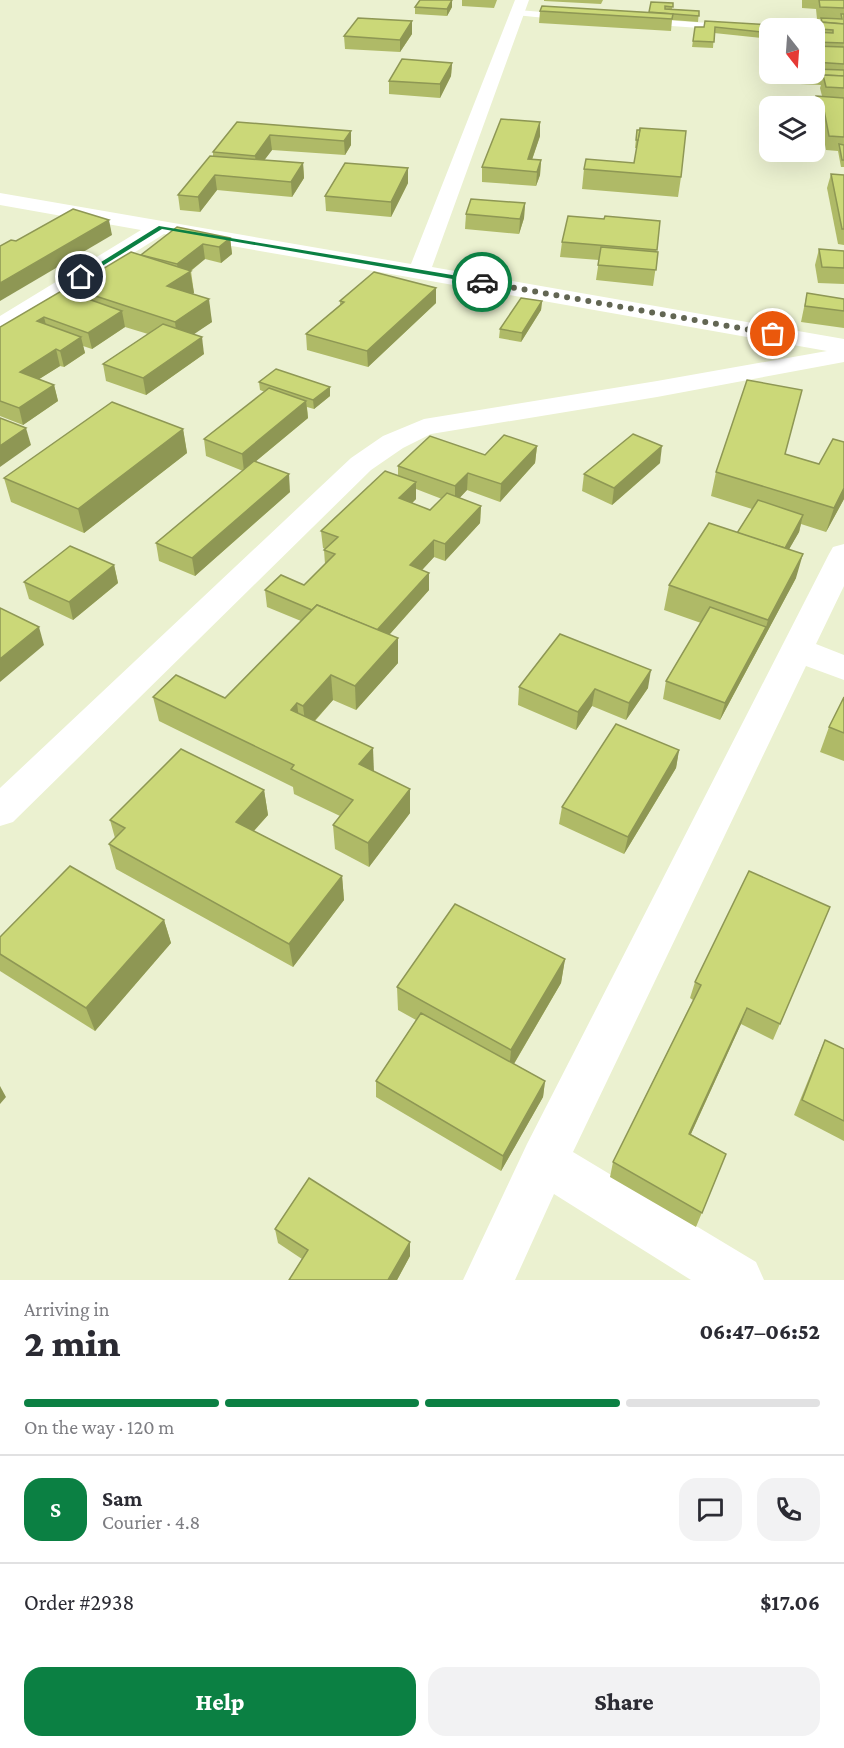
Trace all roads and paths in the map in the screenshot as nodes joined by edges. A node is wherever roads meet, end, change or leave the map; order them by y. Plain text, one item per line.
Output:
1 (520, 7) edge
2 (575, 17) edge
3 (632, 21) edge
4 (759, 29) edge
5 (0, 199) edge
6 (161, 227) junction
7 (419, 271) junction
8 (0, 326) edge
9 (844, 346) edge
10 (844, 355) edge
11 (844, 554) edge
12 (797, 649) junction
13 (844, 668) edge
14 (0, 811) edge
15 (544, 1161) junction
16 (489, 1280) edge
17 (738, 1280) edge

1 - 2 lane
1 - 7 street
3 - 4 lane
5 - 6 street
6 - 7 street
6 - 8 street
7 - 9 street
10 - 14 street
11 - 12 street
12 - 13 street
12 - 15 street
15 - 16 street
15 - 17 street

